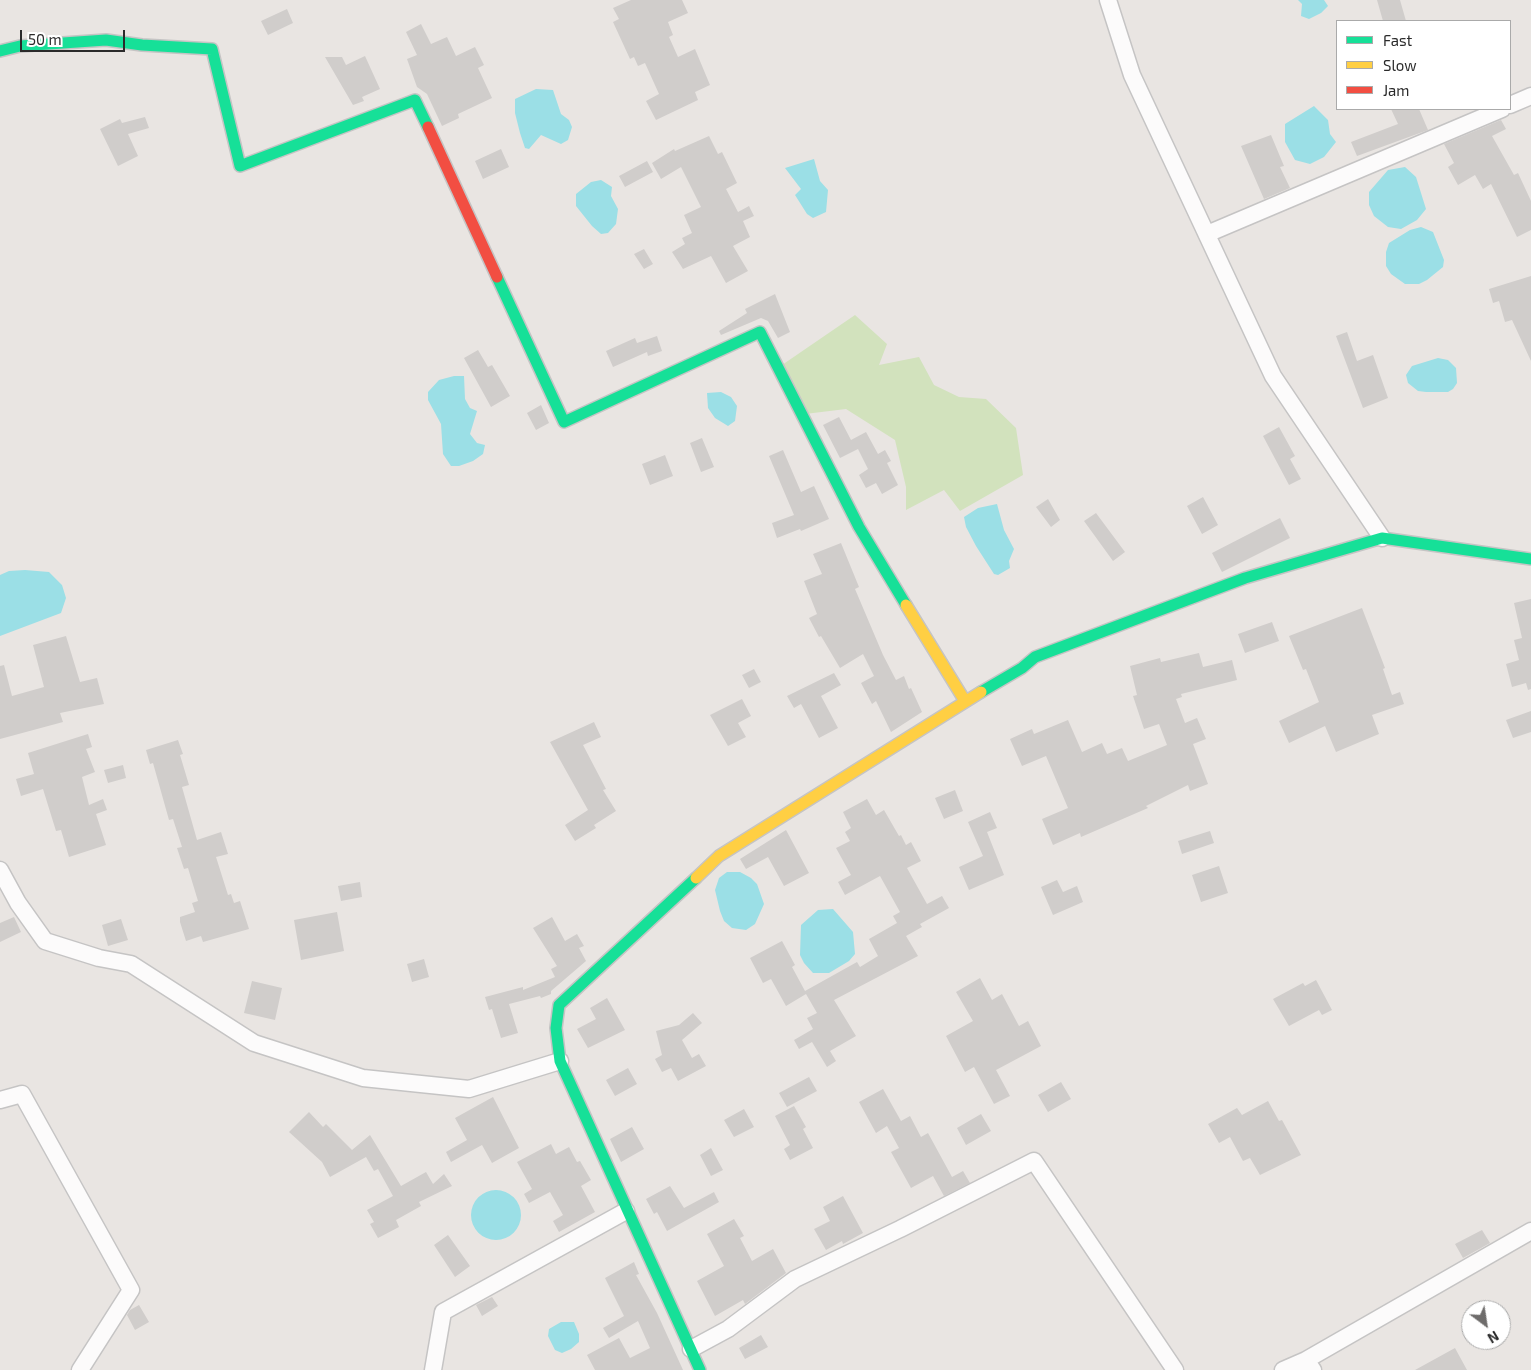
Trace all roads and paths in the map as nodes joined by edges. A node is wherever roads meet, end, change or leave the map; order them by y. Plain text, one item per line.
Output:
1 (1108, 0) edge
2 (0, 51) edge
3 (1531, 96) edge
4 (1511, 105) edge
5 (1500, 110) edge
6 (1207, 234) junction
7 (1382, 538) junction
8 (1531, 559) edge
9 (965, 701) junction
10 (0, 870) edge
11 (560, 1061) junction
12 (0, 1100) edge
13 (626, 1210) junction
14 (1531, 1231) edge
15 (691, 1348) junction
16 (1309, 1365) edge
17 (80, 1370) edge
18 (433, 1370) edge
19 (700, 1370) edge
20 (1175, 1370) edge
21 (1283, 1370) edge

1 - 6 street
2 - 9 street
3 - 4 street
5 - 6 street
6 - 7 street
7 - 8 street
7 - 9 street
9 - 11 street
10 - 11 street
11 - 13 street
12 - 17 street
13 - 15 street
13 - 18 street
14 - 16 street
15 - 19 street
15 - 20 street
16 - 21 street

